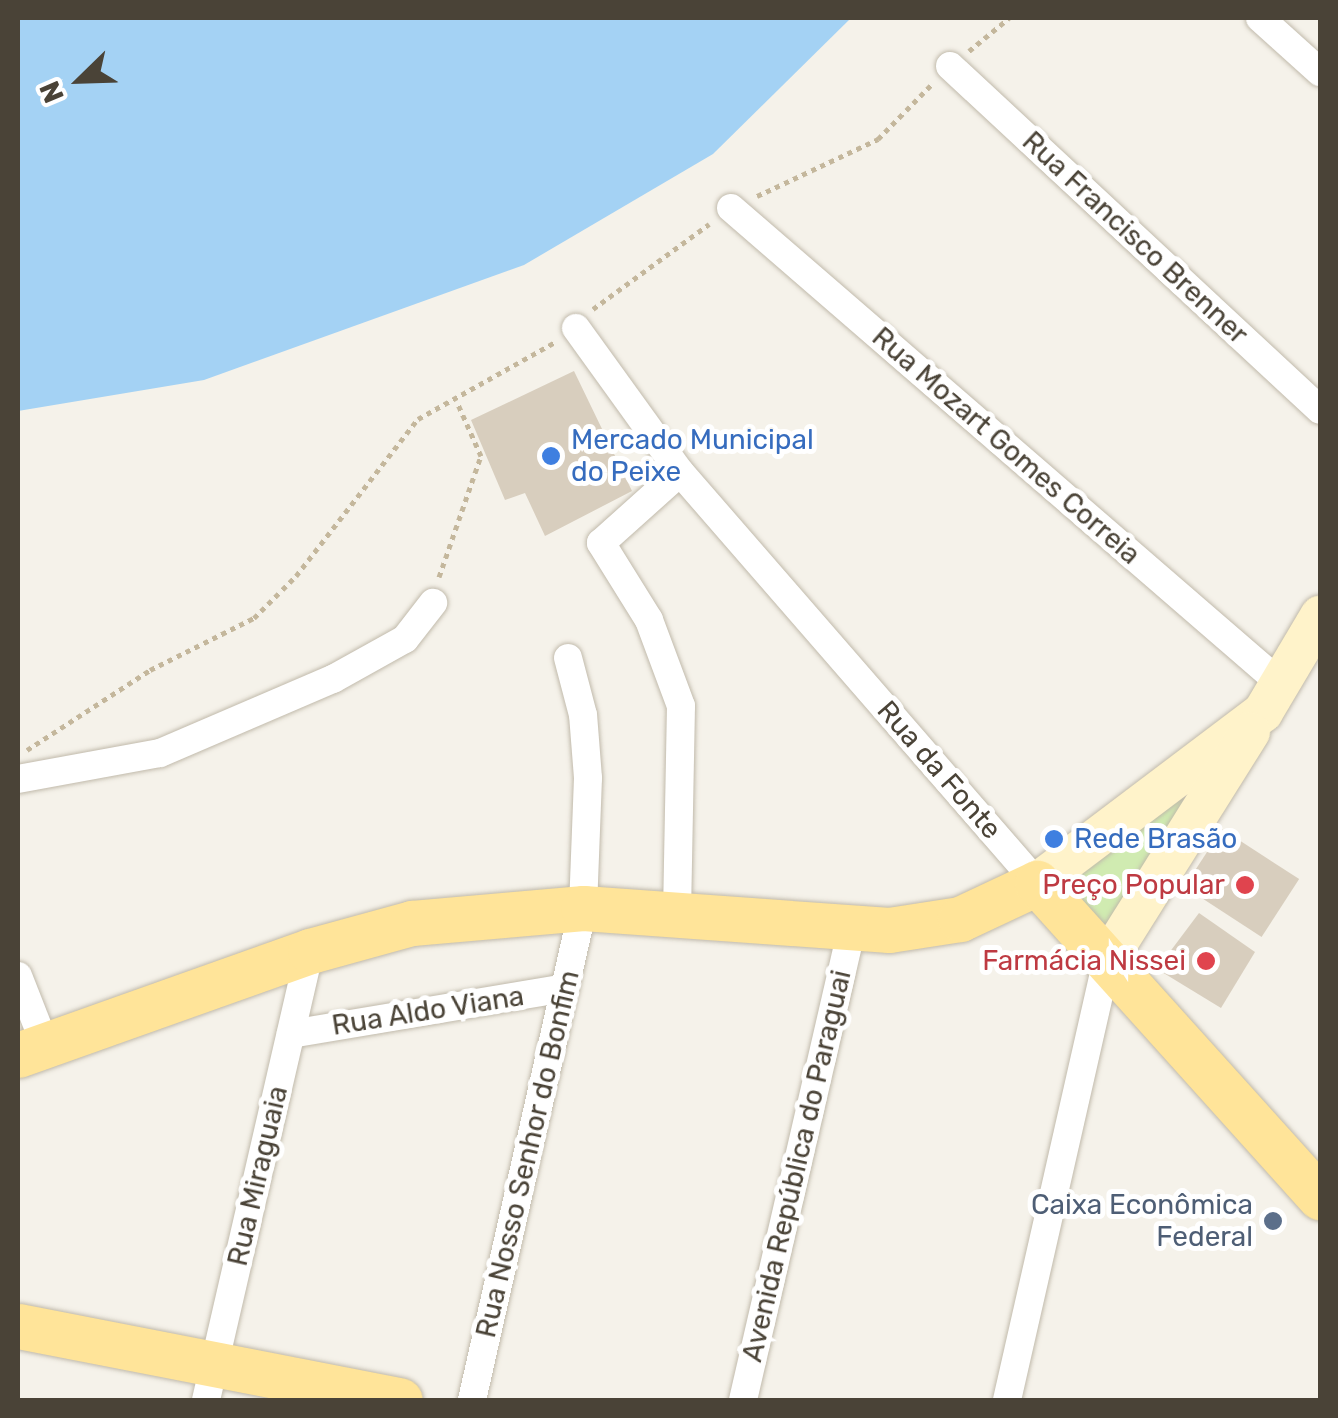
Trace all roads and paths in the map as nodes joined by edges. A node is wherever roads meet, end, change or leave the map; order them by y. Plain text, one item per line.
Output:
1 (1260, 18) edge
2 (950, 66) dead end
3 (1320, 72) edge
4 (732, 208) dead end
5 (576, 328) dead end
6 (1320, 410) edge
7 (680, 472) junction
8 (432, 602) joint
9 (1318, 627) edge
10 (568, 658) dead end
11 (1272, 698) junction
12 (18, 758) edge
13 (18, 779) edge
14 (1037, 883) junction
15 (583, 908) junction
16 (677, 914) junction
17 (851, 931) junction
18 (310, 951) junction
19 (1107, 960) junction
20 (18, 976) edge
21 (565, 988) junction
22 (290, 1034) junction
23 (31, 1050) edge
24 (1316, 1181) edge
25 (18, 1326) edge
26 (211, 1382) edge
27 (400, 1400) edge
28 (472, 1400) edge
29 (742, 1400) edge
30 (1007, 1400) edge

1 - 3 street
2 - 6 street, Rua Francisco Brenner
4 - 11 street, Rua Mozart Gomes Correia
5 - 7 street, Rua da Fonte
7 - 14 street, Rua da Fonte
7 - 16 street
8 - 12 path
8 - 13 street
9 - 11 street
10 - 15 street, Rua Nosso Senhor do Bonfim
11 - 14 street
11 - 19 street
14 - 17 main road
14 - 19 main road, Rua da Fonte
15 - 16 main road
15 - 18 main road
15 - 21 street, Rua Nosso Senhor do Bonfim
16 - 17 main road
17 - 29 street, Avenida República do Paraguai
18 - 22 street, Rua Miraguaia
18 - 23 main road
19 - 24 main road, Rua da Fonte
19 - 30 street
20 - 23 street
21 - 22 street, Rua Aldo Viana
21 - 28 street, Rua Nosso Senhor do Bonfim
22 - 26 street, Rua Miraguaia
25 - 26 main road
26 - 27 main road

